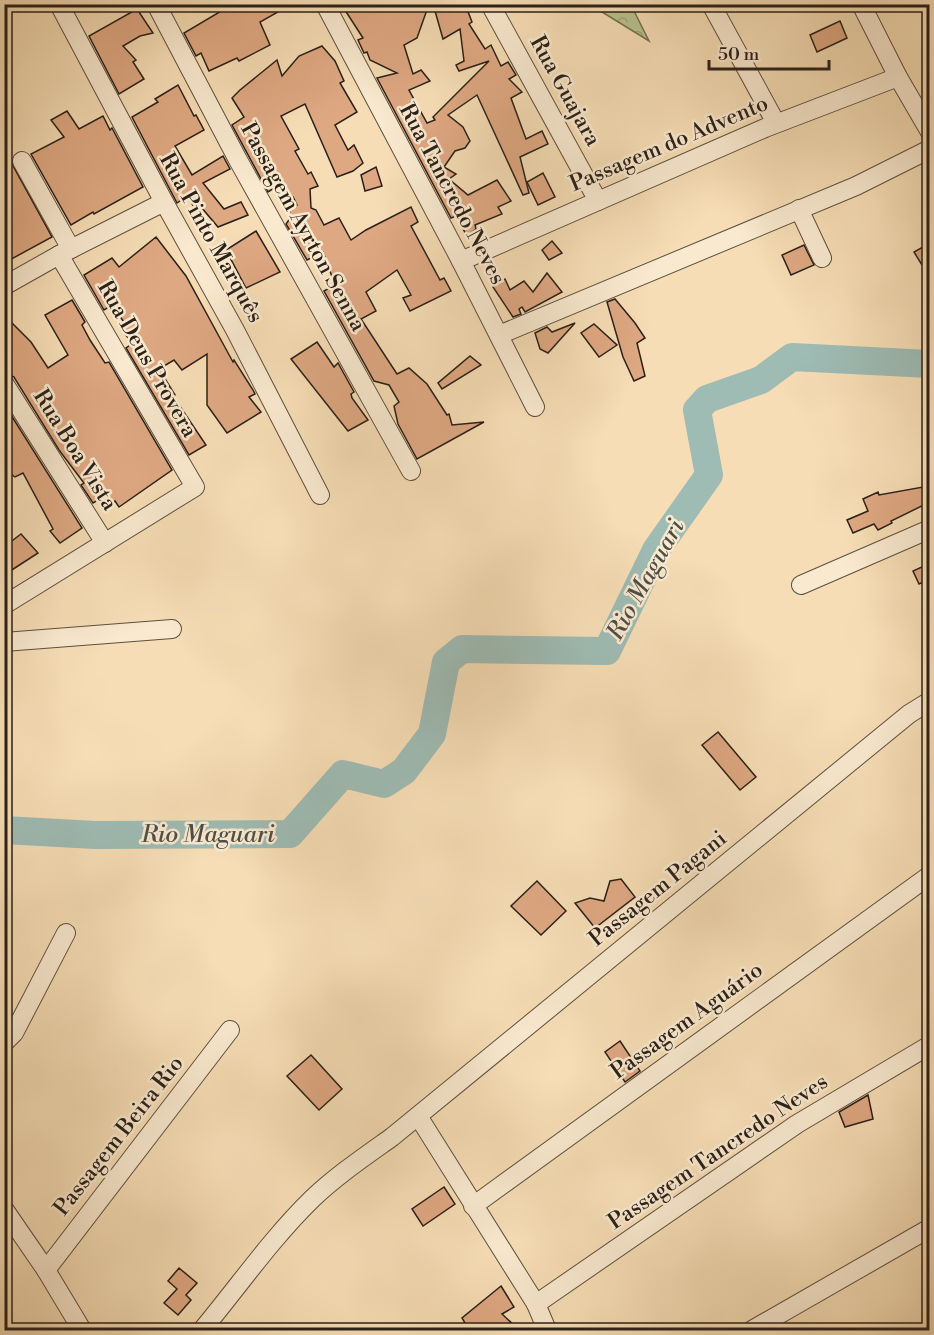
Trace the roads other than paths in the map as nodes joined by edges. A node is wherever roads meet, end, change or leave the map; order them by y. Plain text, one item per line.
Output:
1 (59, 4) edge
2 (156, 4) edge
3 (325, 4) edge
4 (490, 4) edge
5 (711, 4) edge
6 (861, 4) edge
7 (898, 76) junction
8 (776, 123) junction
9 (930, 132) edge
10 (930, 150) edge
11 (22, 161) dead end
12 (598, 201) junction
13 (164, 202) junction
14 (799, 209) junction
15 (65, 252) junction
16 (822, 258) dead end
17 (461, 261) junction
18 (4, 286) edge
19 (499, 335) junction
20 (4, 383) edge
21 (535, 407) dead end
22 (411, 471) dead end
23 (320, 495) dead end
24 (930, 530) edge
25 (105, 543) junction
26 (801, 585) dead end
27 (4, 605) edge
28 (172, 629) dead end
29 (4, 642) edge
30 (930, 700) edge
31 (930, 875) edge
32 (66, 933) dead end
33 (230, 1030) dead end
34 (4, 1043) edge
35 (930, 1046) edge
36 (418, 1116) junction
37 (473, 1206) junction
38 (4, 1209) edge
39 (930, 1228) edge
40 (46, 1270) junction
41 (536, 1304) junction
42 (82, 1330) edge
43 (202, 1330) edge
44 (548, 1330) edge
45 (752, 1330) edge

1 - 13 street, Rua Pinto Marquês
2 - 22 street, Passagem Ayrton Senna
3 - 17 street, Rua Tancredo Neves
4 - 12 street, Rua Guajara
5 - 8 street
6 - 7 street
7 - 8 street, Passagem do Advento
7 - 9 street
8 - 12 street, Passagem do Advento
10 - 14 street
11 - 15 street, Rua Deus Provera
12 - 17 street, Passagem do Advento
13 - 15 street
13 - 23 street, Rua Pinto Marquês
14 - 16 street
14 - 19 street
15 - 18 street
15 - 25 street, Rua Deus Provera
17 - 19 street, Rua Tancredo Neves
19 - 21 street, Rua Tancredo Neves
20 - 25 street, Rua Boa Vista
24 - 26 street
25 - 27 street
28 - 29 street
30 - 36 street, Passagem Pagani
31 - 37 street, Passagem Aguário
32 - 34 street
33 - 40 street, Passagem Beira Rio
35 - 41 street, Passagem Tancredo Neves
36 - 37 street
36 - 43 street, Passagem Pagani
37 - 41 street
38 - 40 street
39 - 45 street
40 - 42 street
41 - 44 street

